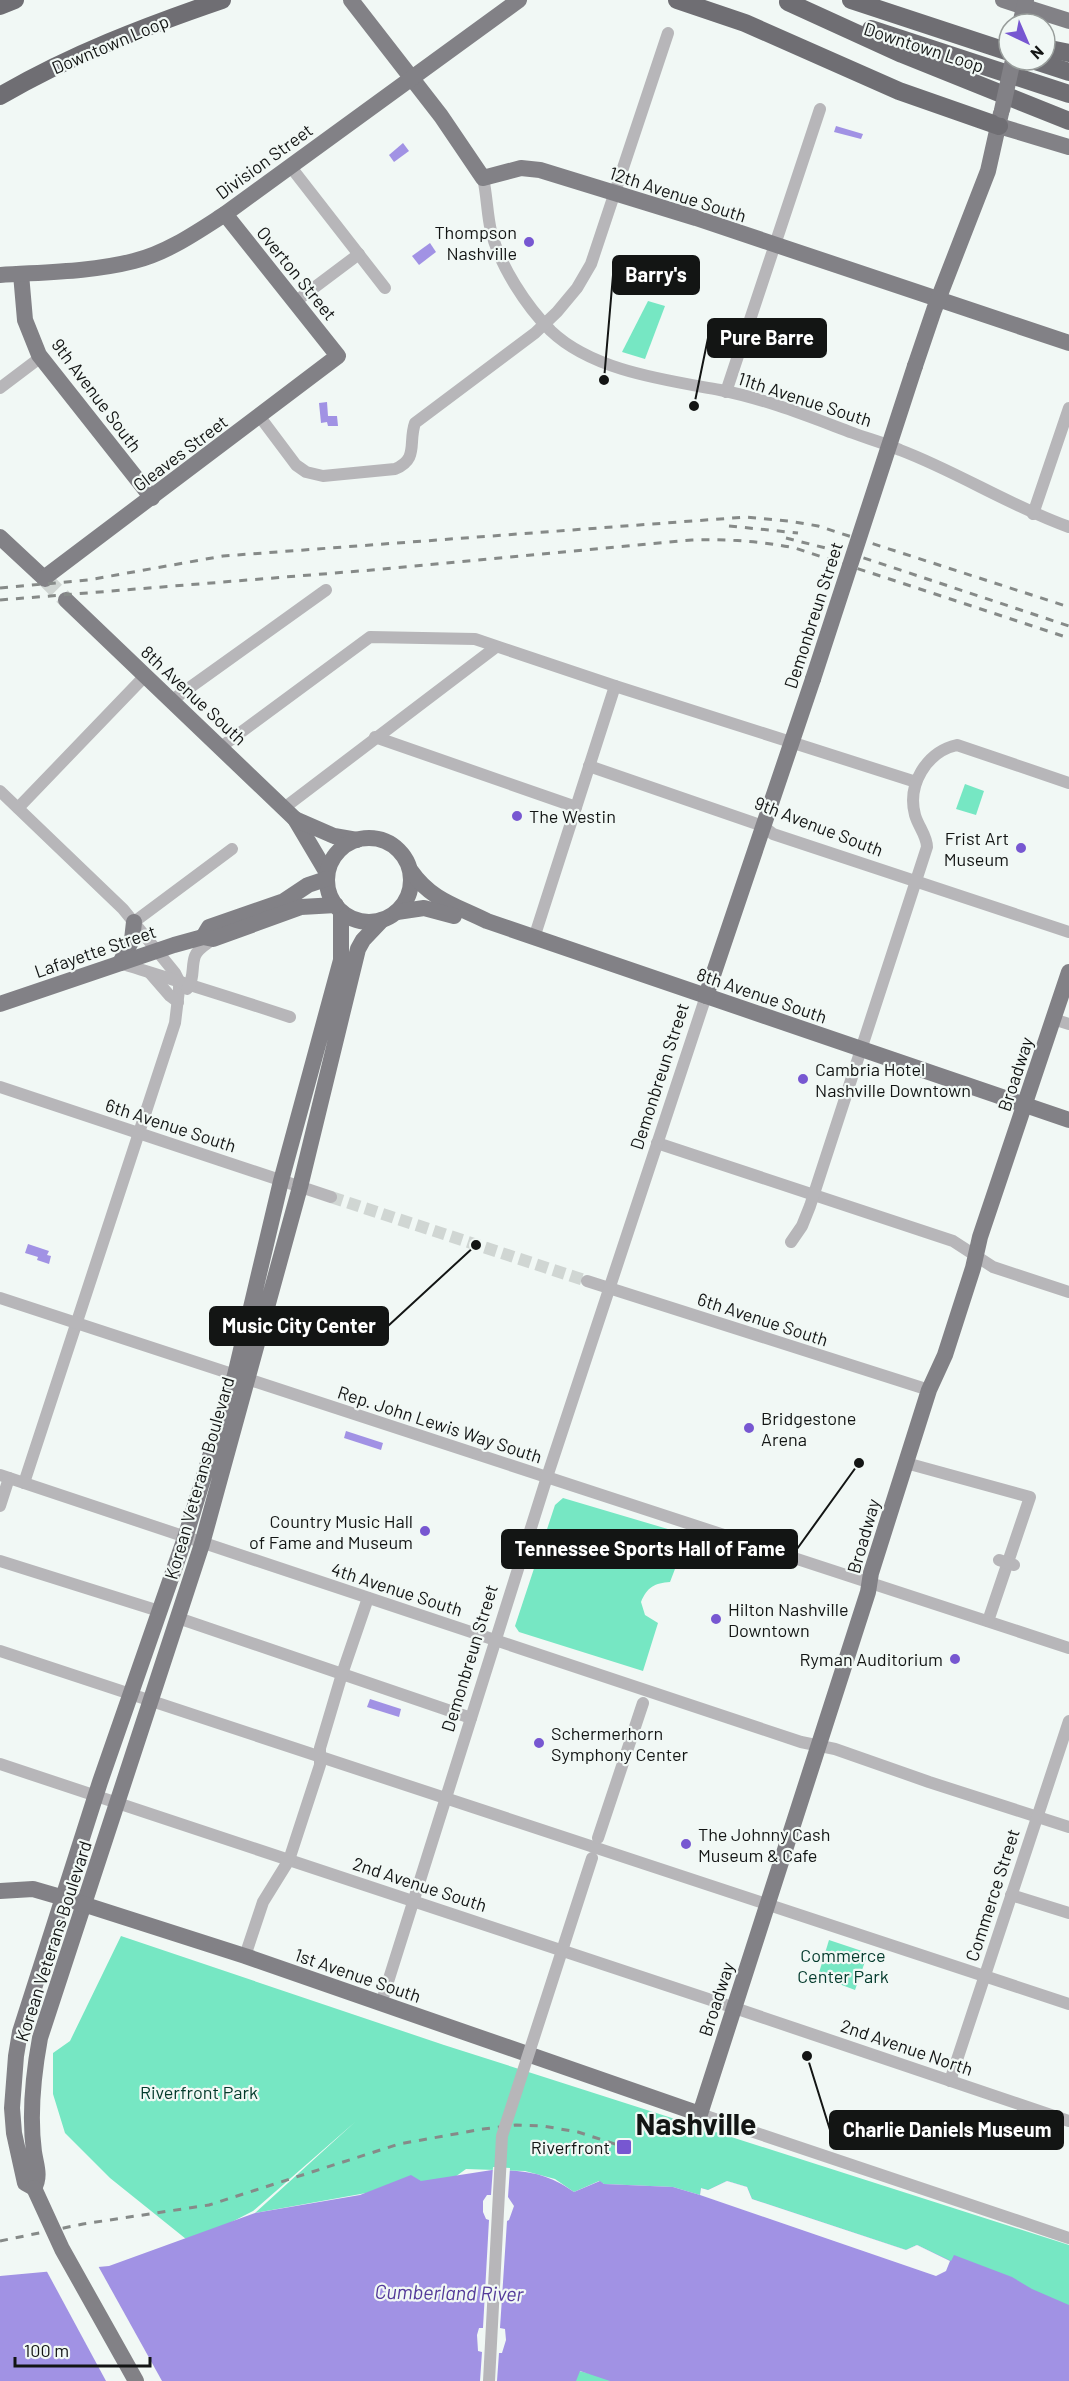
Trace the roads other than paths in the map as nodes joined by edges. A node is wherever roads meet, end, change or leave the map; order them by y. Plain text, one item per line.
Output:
1 (15, 0) edge
2 (222, 0) edge
3 (351, 0) edge
4 (519, 0) edge
5 (677, 0) edge
6 (852, 0) edge
7 (1003, 0) edge
8 (783, 1) edge
9 (0, 6) edge
10 (1024, 8) edge
11 (1069, 21) edge
12 (668, 33) dead end
13 (997, 36) edge
14 (997, 48) edge
15 (1010, 72) edge
16 (411, 77) junction
17 (1068, 94) edge
18 (0, 96) edge
19 (820, 109) dead end
20 (1000, 118) junction
21 (1069, 122) edge
22 (1069, 147) edge
23 (290, 166) junction
24 (483, 178) junction
25 (615, 194) junction
26 (225, 214) junction
27 (775, 246) junction
28 (359, 254) junction
29 (21, 274) junction
30 (0, 275) edge
31 (385, 288) dead end
32 (938, 298) junction
33 (296, 302) junction
34 (545, 323) junction
35 (1069, 343) edge
36 (40, 357) junction
37 (338, 357) joint
38 (0, 387) edge
39 (726, 392) junction
40 (1069, 408) edge
41 (260, 417) junction
42 (152, 498) junction
43 (1033, 514) junction
44 (1069, 527) edge
45 (0, 537) edge
46 (327, 590) dead end
47 (66, 600) tunnel mouth
48 (496, 647) junction
49 (145, 676) junction
50 (615, 686) junction
51 (171, 701) junction
52 (375, 737) junction
53 (792, 742) junction
54 (221, 747) junction
55 (590, 766) junction
56 (916, 782) junction
57 (1069, 783) edge
58 (0, 791) edge
59 (576, 807) junction
60 (18, 808) junction
61 (290, 813) junction
62 (763, 826) junction
63 (357, 840) junction
64 (232, 849) dead end
65 (411, 871) junction
66 (326, 876) junction
67 (916, 882) junction
68 (338, 909) junction
69 (390, 916) junction
70 (487, 921) junction
71 (134, 922) junction
72 (1069, 932) edge
73 (208, 938) junction
74 (534, 938) junction
75 (157, 950) junction
76 (120, 963) junction
77 (1069, 972) edge
78 (149, 973) junction
79 (185, 982) junction
80 (706, 996) junction
81 (178, 1002) junction
82 (0, 1004) edge
83 (290, 1017) dead end
84 (1061, 1021) edge
85 (861, 1049) junction
86 (0, 1088) edge
87 (1025, 1105) junction
88 (1069, 1120) edge
89 (140, 1134) junction
90 (657, 1143) junction
91 (281, 1180) junction
92 (300, 1187) junction
93 (814, 1194) junction
94 (331, 1197) tunnel mouth
95 (791, 1242) dead end
96 (976, 1255) junction
97 (587, 1281) tunnel mouth
98 (609, 1288) junction
99 (1069, 1292) edge
100 (0, 1298) edge
101 (77, 1323) junction
102 (242, 1377) junction
103 (929, 1390) junction
104 (906, 1463) junction
105 (4, 1476) edge
106 (547, 1477) junction
107 (24, 1483) junction
108 (0, 1506) edge
109 (185, 1538) junction
110 (202, 1544) junction
111 (999, 1560) dead end
112 (0, 1561) edge
113 (1014, 1565) dead end
114 (869, 1583) junction
115 (368, 1598) junction
116 (159, 1611) junction
117 (178, 1618) junction
118 (988, 1621) junction
119 (495, 1640) junction
120 (1069, 1648) edge
121 (0, 1651) edge
122 (342, 1674) junction
123 (130, 1694) junction
124 (151, 1701) junction
125 (643, 1703) dead end
126 (471, 1718) junction
127 (1069, 1721) edge
128 (818, 1745) junction
129 (320, 1757) junction
130 (0, 1764) edge
131 (96, 1796) junction
132 (446, 1798) junction
133 (117, 1803) junction
134 (1037, 1816) junction
135 (1069, 1827) edge
136 (598, 1838) dead end
137 (592, 1858) dead end
138 (289, 1860) junction
139 (0, 1891) edge
140 (1011, 1895) junction
141 (64, 1898) junction
142 (414, 1901) junction
143 (83, 1904) junction
144 (766, 1904) junction
145 (1069, 1913) edge
146 (245, 1956) junction
147 (984, 1977) junction
148 (381, 2004) junction
149 (1069, 2004) edge
150 (733, 2007) junction
151 (950, 2081) junction
152 (700, 2114) junction
153 (1069, 2121) edge
154 (34, 2188) junction
155 (1069, 2238) edge
156 (136, 2381) edge
157 (489, 2381) edge

1 - 9 highway
2 - 18 highway, Downtown Loop
3 - 16 main road
4 - 16 main road, Division Street
5 - 20 highway
6 - 13 highway
6 - 14 highway, Downtown Loop
7 - 10 main road
8 - 17 highway, Downtown Loop
8 - 21 highway
10 - 11 main road
12 - 25 street
15 - 20 main road, Demonbreun Street, bridge
16 - 23 main road, Division Street
16 - 24 main road
19 - 27 street
20 - 22 main road
20 - 32 main road, Demonbreun Street
23 - 26 main road, Division Street
23 - 28 street
24 - 25 main road, 12th Avenue South
24 - 34 street, 11th Avenue South
25 - 27 main road, 12th Avenue South
25 - 34 street
26 - 29 main road, Division Street
26 - 33 main road, Overton Street
27 - 32 main road, 12th Avenue South
27 - 39 street
28 - 31 street
28 - 33 street
29 - 30 main road, Division Street
29 - 36 main road, 9th Avenue South
32 - 35 main road, 12th Avenue South
32 - 53 main road, Demonbreun Street, bridge
33 - 37 main road, Overton Street
34 - 39 street, 11th Avenue South
34 - 41 street
36 - 38 street
36 - 42 main road, 9th Avenue South
37 - 41 main road, Gleaves Street
39 - 43 street, 11th Avenue South
40 - 43 street
41 - 42 main road, Gleaves Street
42 - 45 main road, Gleaves Street
43 - 44 street, 11th Avenue South
46 - 51 street
47 - 49 main road, 8th Avenue South
48 - 50 street
48 - 52 street
48 - 54 street
49 - 51 main road, 8th Avenue South
49 - 60 street
50 - 53 street
50 - 55 street
51 - 54 main road, 8th Avenue South
52 - 59 street
52 - 61 street
53 - 56 street
53 - 62 main road, Demonbreun Street
54 - 61 main road, 8th Avenue South
55 - 59 street
55 - 62 street, 9th Avenue South
56 - 57 street
56 - 67 street
58 - 60 street
59 - 74 street
60 - 71 street
61 - 63 main road, 8th Avenue South
61 - 66 main road, 8th Avenue South
62 - 67 street, 9th Avenue South
62 - 80 main road, Demonbreun Street
63 - 65 main road
63 - 66 main road
64 - 71 street
65 - 69 main road
65 - 70 main road, 8th Avenue South
66 - 68 main road
66 - 73 main road, Lafayette Street
67 - 72 street, 9th Avenue South
67 - 85 street
68 - 69 main road
68 - 73 main road, Lafayette Street
68 - 91 main road, Korean Veterans Boulevard
69 - 70 main road, 8th Avenue South
69 - 92 main road, Korean Veterans Boulevard
70 - 74 main road, 8th Avenue South
71 - 75 street
71 - 76 main road
73 - 75 main road, Lafayette Street
73 - 79 street
74 - 80 main road, 8th Avenue South
75 - 76 main road, Lafayette Street
75 - 79 street
76 - 78 street
76 - 82 main road, Lafayette Street
77 - 84 main road, Broadway
78 - 79 street
78 - 81 street
79 - 81 street
79 - 83 street
80 - 85 main road, 8th Avenue South
80 - 90 street, Demonbreun Street
81 - 89 street
84 - 87 main road, Broadway
85 - 87 main road, 8th Avenue South
85 - 93 street
86 - 89 street, 6th Avenue South
87 - 88 main road, 8th Avenue South
87 - 96 main road, Broadway
89 - 91 street, 6th Avenue South
89 - 101 street
90 - 93 street
90 - 98 street, Demonbreun Street
91 - 92 street, 6th Avenue South
91 - 102 main road, Korean Veterans Boulevard
92 - 94 street, 6th Avenue South
92 - 102 main road, Korean Veterans Boulevard
93 - 95 street
93 - 96 street
96 - 99 street
96 - 103 main road, Broadway
97 - 98 street, 6th Avenue South
98 - 103 street, 6th Avenue South
98 - 106 street, Demonbreun Street
100 - 101 street, Rep. John Lewis Way South
101 - 102 street, Rep. John Lewis Way South
101 - 107 street
102 - 106 street, Rep. John Lewis Way South
102 - 109 main road, Korean Veterans Boulevard
102 - 110 main road, Korean Veterans Boulevard
103 - 104 main road, Broadway
104 - 114 main road, Broadway
104 - 118 street
105 - 107 street, 4th Avenue South
105 - 108 street
106 - 114 street, Rep. John Lewis Way South
106 - 119 street, Demonbreun Street
107 - 109 street, 4th Avenue South
109 - 110 street, 4th Avenue South
109 - 116 main road, Korean Veterans Boulevard
110 - 115 street, 4th Avenue South
110 - 117 main road, Korean Veterans Boulevard
111 - 113 street, bridge
112 - 116 street
114 - 118 street, Rep. John Lewis Way South
114 - 128 main road, Broadway
115 - 119 street, 4th Avenue South
115 - 122 street
116 - 123 main road, Korean Veterans Boulevard
117 - 122 street
117 - 124 main road, Korean Veterans Boulevard
118 - 120 street, Rep. John Lewis Way South
119 - 126 street, Demonbreun Street
119 - 128 street, 4th Avenue South
121 - 123 street
122 - 126 street
122 - 129 street
123 - 124 street
123 - 131 main road, Korean Veterans Boulevard
124 - 129 street
124 - 133 main road, Korean Veterans Boulevard
125 - 136 street
126 - 132 street, Demonbreun Street
127 - 134 street, Commerce Street
128 - 134 street, 4th Avenue South
128 - 144 main road, Broadway
129 - 132 street
129 - 138 street
130 - 131 street, 2nd Avenue South
131 - 133 street, 2nd Avenue South
131 - 141 main road, Korean Veterans Boulevard
132 - 142 street, Demonbreun Street
132 - 144 street
133 - 138 street, 2nd Avenue South
133 - 143 main road, Korean Veterans Boulevard
134 - 135 street, 4th Avenue South
134 - 140 street, Commerce Street
137 - 157 street, bridge
138 - 142 street, 2nd Avenue South
138 - 146 street
139 - 141 main road, 1st Avenue South
140 - 145 street
140 - 147 street, Commerce Street
141 - 143 main road, 1st Avenue South
141 - 154 main road, Korean Veterans Boulevard
142 - 148 street, Demonbreun Street
142 - 150 street, 2nd Avenue South
143 - 146 main road, 1st Avenue South
143 - 154 main road, Korean Veterans Boulevard
144 - 147 street
144 - 150 main road, Broadway
146 - 148 main road, 1st Avenue South
147 - 149 street
147 - 151 street, Commerce Street
148 - 152 main road, 1st Avenue South
150 - 151 street, 2nd Avenue North
150 - 152 main road, Broadway
151 - 153 street, 2nd Avenue North
152 - 155 street
154 - 156 main road, bridge

